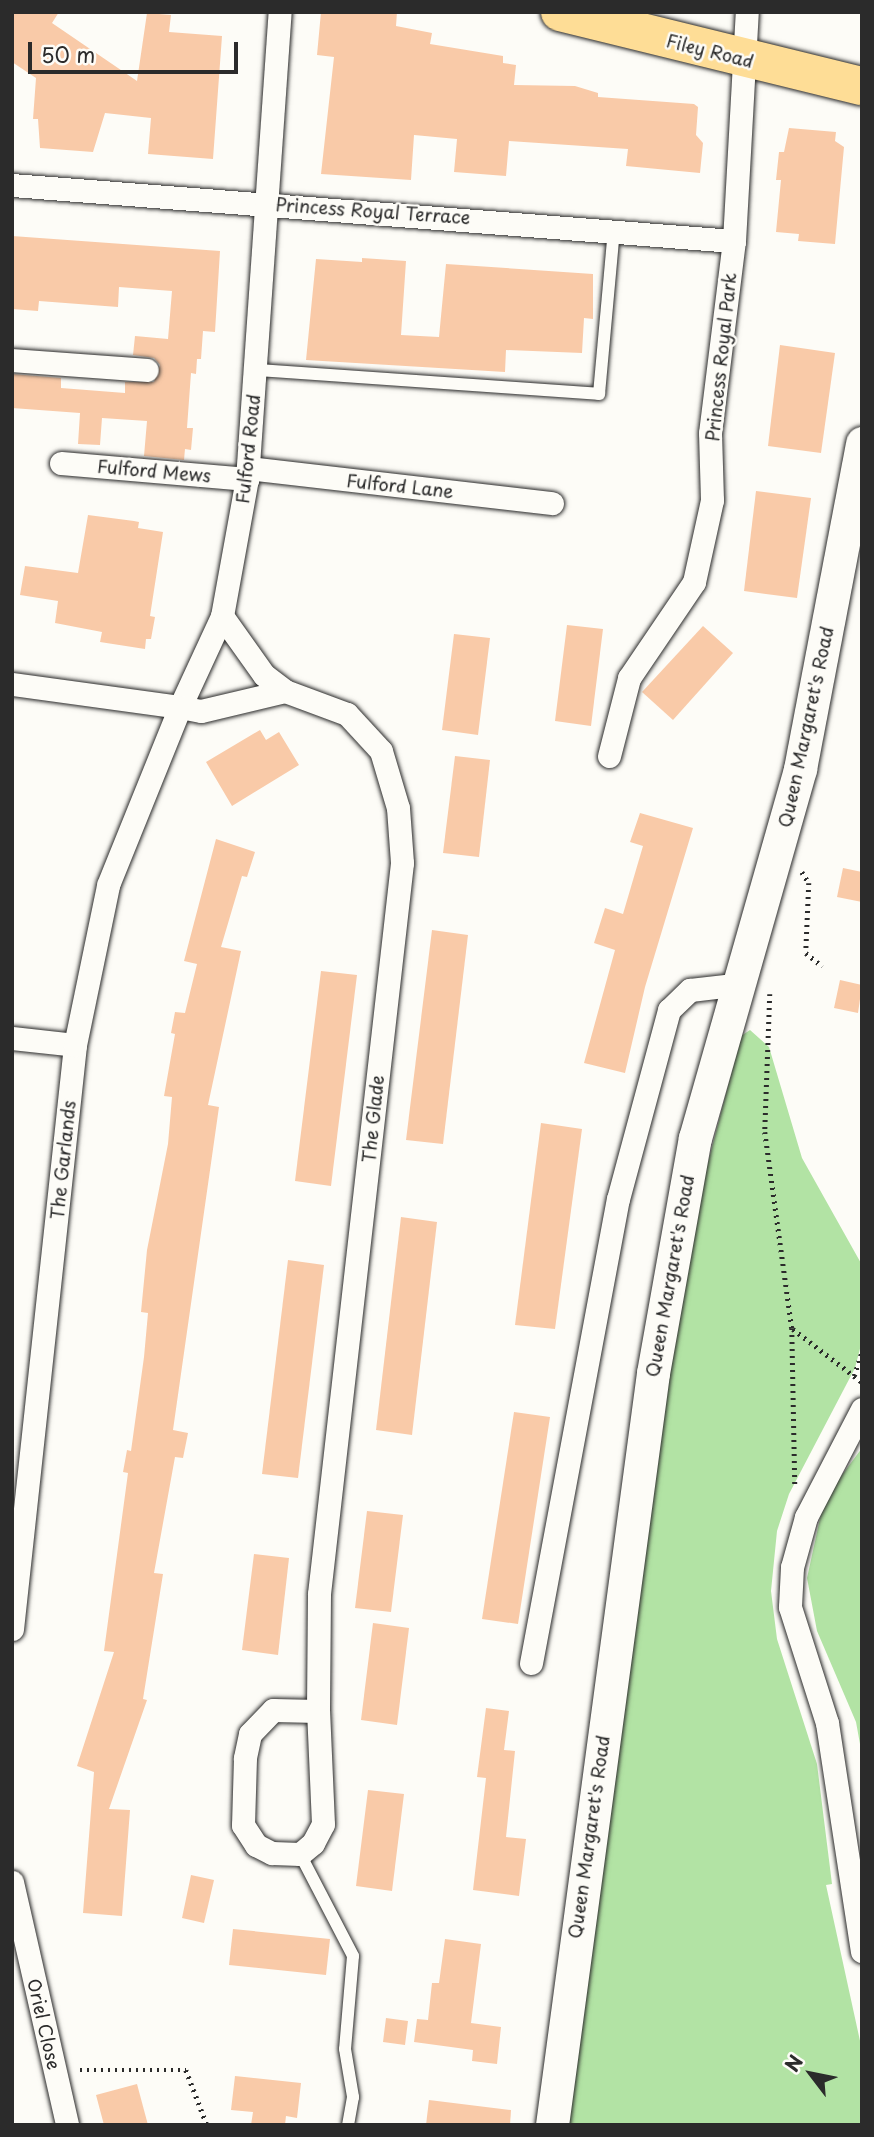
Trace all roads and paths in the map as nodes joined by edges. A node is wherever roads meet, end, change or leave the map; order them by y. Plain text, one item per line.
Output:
1 (280, 12) edge
2 (747, 12) edge
3 (584, 16) edge
4 (747, 60) junction
5 (862, 86) edge
6 (12, 185) edge
7 (268, 203) junction
8 (614, 229) junction
9 (734, 241) junction
10 (12, 360) edge
11 (147, 370) dead end
12 (257, 370) junction
13 (862, 443) edge
14 (61, 463) dead end
15 (248, 474) junction
16 (552, 503) dead end
17 (222, 616) junction
18 (12, 684) edge
19 (285, 691) junction
20 (180, 707) junction
21 (609, 757) dead end
22 (791, 859) junction
23 (798, 882) dead end
24 (822, 966) dead end
25 (756, 984) junction
26 (12, 1038) edge
27 (75, 1045) junction
28 (792, 1328) junction
29 (862, 1352) edge
30 (854, 1376) junction
31 (862, 1382) edge
32 (862, 1409) edge
33 (795, 1493) dead end
34 (12, 1629) edge
35 (531, 1663) dead end
36 (318, 1711) junction
37 (300, 1854) junction
38 (12, 1882) edge
39 (862, 1951) edge
40 (55, 2070) junction
41 (67, 2125) edge
42 (207, 2125) edge
43 (348, 2125) edge
44 (552, 2125) edge

1 - 7 street, Fulford Road
2 - 4 street, Princess Royal Park
3 - 4 highway, Filey Road
4 - 5 highway, Filey Road
4 - 9 street, Princess Royal Park
6 - 7 street, Princess Royal Terrace
7 - 8 street, Princess Royal Terrace
7 - 12 street, Fulford Road
8 - 9 street, Princess Royal Terrace
8 - 12 lane
9 - 21 street, Princess Royal Park
10 - 11 street
12 - 15 street, Fulford Road
13 - 22 main road, Queen Margaret's Road
14 - 15 street, Fulford Mews
15 - 16 street, Fulford Lane
15 - 17 street, Fulford Road
17 - 19 street
17 - 20 street, Fulford Road
18 - 20 street
19 - 20 street
19 - 36 street, The Glade
20 - 27 street, The Garlands
22 - 23 path
22 - 24 path
22 - 25 main road, Queen Margaret's Road
25 - 28 path
25 - 35 street
25 - 44 main road, Queen Margaret's Road
26 - 27 street
27 - 34 street, The Garlands
28 - 30 path
28 - 33 path
29 - 30 path
30 - 31 path
32 - 39 street
36 - 37 street, The Glade
36 - 37 street
37 - 43 lane
38 - 40 street, Oriel Close
40 - 41 street, Oriel Close
40 - 42 path

